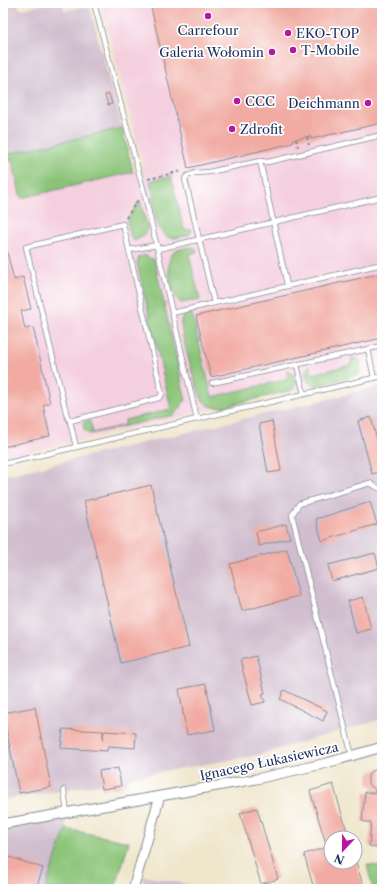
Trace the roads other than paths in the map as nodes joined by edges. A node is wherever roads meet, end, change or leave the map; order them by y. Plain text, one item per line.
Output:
1 (94, 3) edge
2 (382, 135) edge
3 (260, 161) junction
4 (382, 197) edge
5 (274, 222) junction
6 (199, 239) junction
7 (157, 247) junction
8 (129, 250) junction
9 (382, 264) edge
10 (288, 285) junction
11 (214, 302) junction
12 (172, 312) junction
13 (382, 346) edge
14 (368, 349) junction
15 (297, 365) junction
16 (382, 376) edge
17 (374, 378) junction
18 (212, 383) dead end
19 (304, 394) junction
20 (197, 419) junction
21 (70, 421) junction
22 (76, 447) junction
23 (3, 464) edge
24 (382, 490) edge
25 (382, 747) edge
26 (352, 756) junction
27 (64, 790) dead end
28 (160, 796) junction
29 (67, 814) junction
30 (3, 824) edge
31 (133, 889) edge

1 - 7 lane
2 - 3 lane
3 - 5 lane
3 - 6 lane
4 - 5 lane
5 - 6 lane
5 - 10 lane
6 - 7 lane
6 - 11 lane
7 - 8 lane
7 - 12 lane
8 - 21 lane
8 - 21 lane
9 - 10 lane
10 - 11 lane
11 - 12 lane
12 - 20 lane
13 - 14 lane
14 - 15 lane
14 - 17 lane
15 - 18 lane
15 - 19 lane
16 - 17 lane
17 - 19 lane
19 - 20 lane
20 - 22 lane
21 - 22 lane
22 - 23 lane
24 - 26 lane
25 - 26 street, Ignacego Łukasiewicza
26 - 28 street, Ignacego Łukasiewicza
27 - 29 lane
28 - 29 street, Ignacego Łukasiewicza
28 - 31 street
29 - 30 street, Ignacego Łukasiewicza

